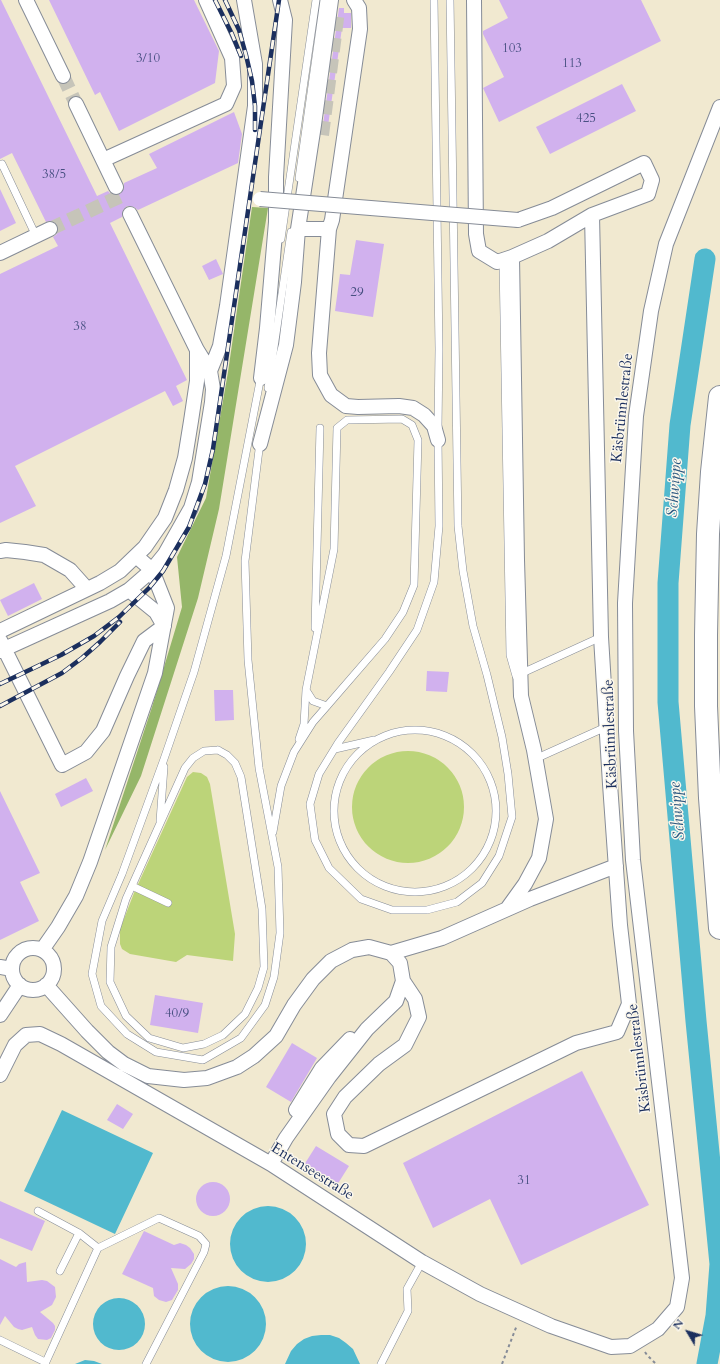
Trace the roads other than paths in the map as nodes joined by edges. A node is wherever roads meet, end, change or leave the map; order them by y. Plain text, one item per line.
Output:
1 (26, 0) edge
2 (206, 0) edge
3 (244, 0) edge
4 (280, 0) edge
5 (316, 0) edge
6 (324, 0) edge
7 (331, 0) edge
8 (354, 0) edge
9 (434, 0) edge
10 (450, 0) edge
11 (474, 0) edge
12 (63, 76) tunnel mouth
13 (76, 104) tunnel mouth
14 (720, 107) edge
15 (322, 135) tunnel mouth
16 (103, 160) junction
17 (0, 165) edge
18 (305, 185) junction
19 (116, 186) dead end
20 (243, 197) junction
21 (130, 214) dead end
22 (592, 215) junction
23 (50, 229) tunnel mouth
24 (298, 229) junction
25 (329, 229) junction
26 (36, 236) junction
27 (0, 253) edge
28 (507, 259) junction
29 (198, 350) junction
30 (210, 371) junction
31 (261, 378) junction
32 (720, 397) edge
33 (320, 428) dead end
34 (438, 440) junction
35 (260, 444) junction
36 (0, 551) edge
37 (136, 556) junction
38 (152, 570) junction
39 (87, 589) junction
40 (129, 590) junction
41 (720, 597) edge
42 (164, 626) junction
43 (0, 631) edge
44 (601, 638) junction
45 (1, 647) edge
46 (314, 654) junction
47 (520, 674) junction
48 (720, 687) edge
49 (306, 690) junction
50 (521, 696) junction
51 (327, 706) junction
52 (606, 728) junction
53 (375, 740) junction
54 (335, 749) junction
55 (294, 752) junction
56 (164, 759) junction
57 (535, 759) junction
58 (159, 825) junction
59 (272, 836) junction
60 (616, 866) junction
61 (132, 886) junction
62 (168, 903) dead end
63 (507, 909) junction
64 (720, 928) edge
65 (42, 950) junction
66 (391, 953) junction
67 (6, 968) edge
68 (403, 981) junction
69 (20, 985) junction
70 (46, 985) junction
71 (0, 1015) edge
72 (0, 1075) edge
73 (273, 1161) junction
74 (38, 1211) dead end
75 (79, 1233) junction
76 (98, 1248) junction
77 (422, 1262) junction
78 (60, 1271) dead end
79 (0, 1340) edge
80 (636, 1346) joint
81 (45, 1363) edge
82 (146, 1364) edge
83 (381, 1364) edge

1 - 12 street
2 - 16 street
3 - 20 street
4 - 31 street
5 - 31 lane
6 - 35 lane
7 - 18 street
8 - 25 street
9 - 34 lane
10 - 54 lane
11 - 28 street
13 - 16 street
14 - 80 street, Käsbrünnlestraße
15 - 18 street
16 - 19 street
17 - 26 lane
18 - 24 street
20 - 22 street, bridge
20 - 30 street
21 - 29 street
22 - 28 street
22 - 44 street
23 - 26 street
24 - 25 street
24 - 35 street
25 - 34 street
26 - 27 street
28 - 47 street
28 - 50 lane
29 - 30 street
29 - 37 street
30 - 38 street
31 - 56 lane
32 - 64 highway
33 - 46 lane
34 - 54 lane
35 - 59 lane
36 - 39 street
37 - 38 street
37 - 39 street
38 - 40 street
38 - 42 street
39 - 43 street
40 - 42 street
40 - 45 street
41 - 48 highway
42 - 45 street
42 - 65 street
44 - 47 lane
44 - 52 street
46 - 49 lane
46 - 51 lane
47 - 50 street
49 - 51 lane
49 - 55 lane
50 - 57 street
51 - 55 lane
52 - 57 lane
52 - 60 street
53 - 53 lane
53 - 54 lane
55 - 59 lane
56 - 58 lane
56 - 59 lane
57 - 63 street
58 - 61 lane
58 - 61 lane
60 - 63 street
60 - 68 street
61 - 62 lane
63 - 66 street
65 - 67 street
65 - 70 street
66 - 68 street
66 - 70 street
67 - 69 street
68 - 73 street
69 - 70 street
69 - 71 street
72 - 73 street, Entenseestraße
73 - 77 street, Entenseestraße
74 - 75 lane
75 - 76 lane
75 - 78 lane
76 - 81 lane
76 - 82 lane
77 - 80 street, Entenseestraße
77 - 83 lane
79 - 81 lane

